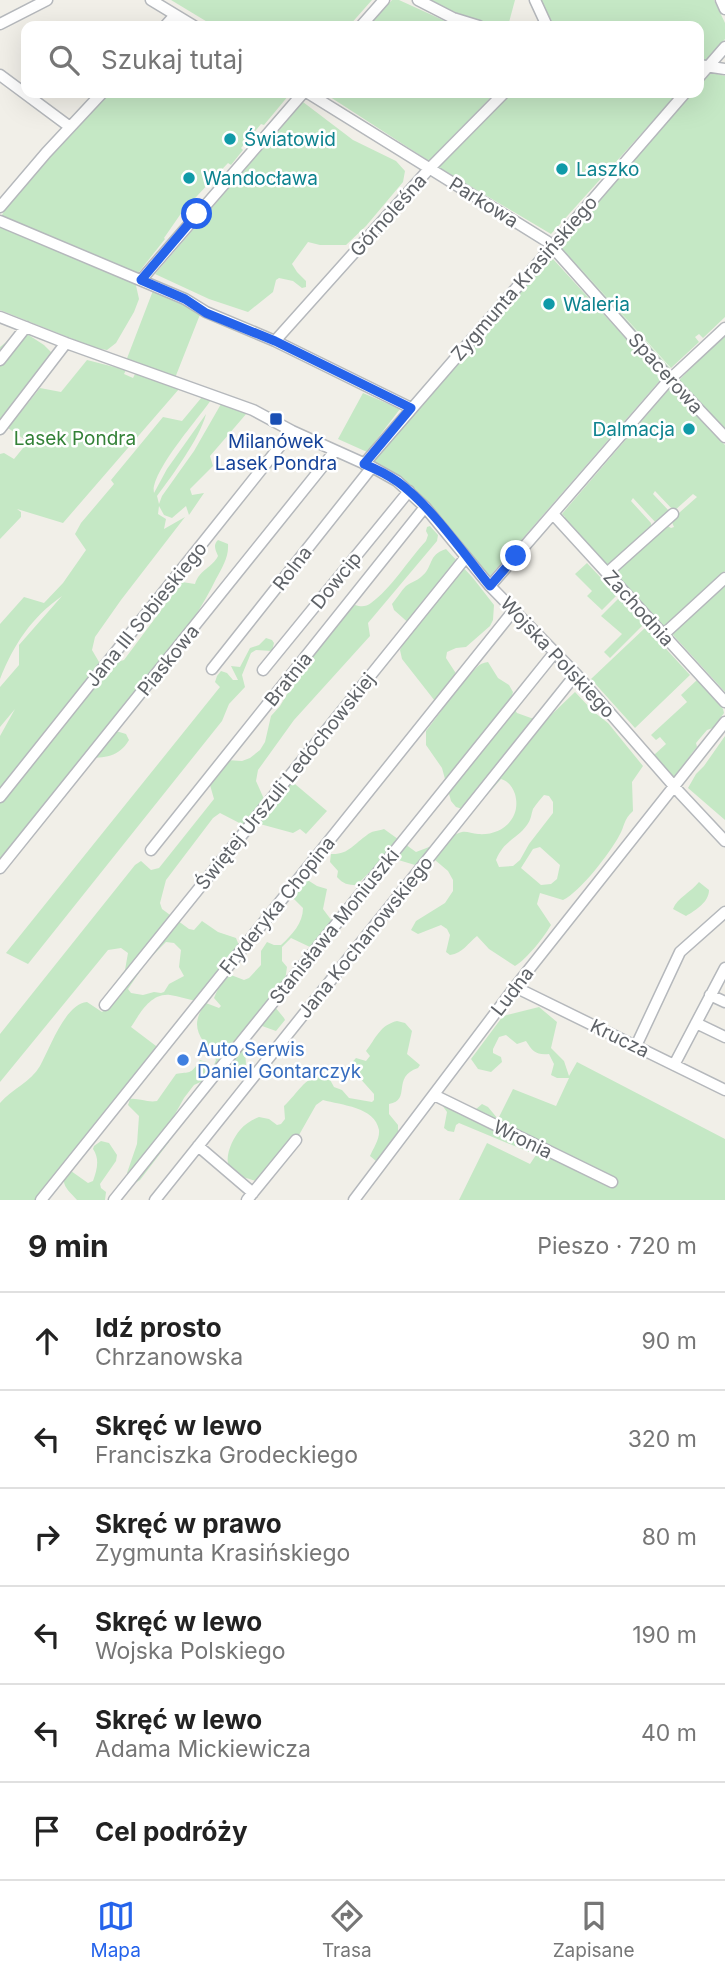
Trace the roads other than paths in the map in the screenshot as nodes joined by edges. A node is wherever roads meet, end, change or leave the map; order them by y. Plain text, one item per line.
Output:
1 (47, 0) edge
2 (151, 0) edge
3 (384, 0) edge
4 (418, 0) edge
5 (535, 0) edge
6 (721, 0) edge
7 (725, 9) edge
8 (175, 15) junction
9 (169, 21) edge
10 (185, 21) edge
11 (365, 21) edge
12 (463, 21) edge
13 (545, 21) edge
14 (0, 24) edge
15 (725, 47) edge
16 (704, 66) edge
17 (725, 69) edge
18 (0, 75) edge
19 (21, 91) edge
20 (31, 98) edge
21 (97, 98) edge
22 (301, 98) edge
23 (313, 98) edge
24 (498, 98) edge
25 (681, 98) edge
26 (70, 127) junction
27 (429, 169) junction
28 (0, 207) edge
29 (0, 221) edge
30 (551, 247) junction
31 (141, 280) junction
32 (0, 317) edge
33 (26, 327) junction
34 (725, 328) edge
35 (275, 341) junction
36 (66, 343) junction
37 (0, 360) edge
38 (670, 379) junction
39 (411, 408) junction
40 (0, 429) edge
41 (292, 431) junction
42 (725, 437) edge
43 (335, 451) junction
44 (368, 466) junction
45 (409, 491) junction
46 (425, 507) junction
47 (553, 514) junction
48 (673, 514) dead end
49 (466, 557) junction
50 (607, 573) junction
51 (725, 578) edge
52 (490, 586) junction
53 (514, 610) junction
54 (664, 634) junction
55 (555, 652) junction
56 (212, 669) dead end
57 (263, 670) dead end
58 (576, 674) junction
59 (725, 702) edge
60 (725, 722) edge
61 (675, 787) junction
62 (0, 797) edge
63 (725, 841) edge
64 (151, 850) dead end
65 (0, 868) edge
66 (725, 912) edge
67 (725, 968) edge
68 (515, 987) junction
69 (710, 995) junction
70 (725, 1002) edge
71 (105, 1005) dead end
72 (696, 1023) junction
73 (725, 1037) edge
74 (636, 1046) junction
75 (674, 1065) junction
76 (725, 1090) edge
77 (434, 1095) junction
78 (296, 1140) dead end
79 (198, 1146) junction
80 (612, 1182) dead end
81 (250, 1196) edge
82 (41, 1200) edge
83 (114, 1200) edge
84 (155, 1200) edge
85 (354, 1200) edge

1 - 14 street
2 - 8 street
3 - 11 street
4 - 12 street
5 - 13 street
6 - 7 street
8 - 9 street
8 - 10 street
15 - 16 street
16 - 17 street
18 - 19 street
20 - 26 street
21 - 26 street
22 - 31 street
23 - 27 street, Parkowa
24 - 27 street, Górnoleśna
25 - 30 street, Zygmunta Krasińskiego
26 - 28 street
27 - 30 street, Parkowa
27 - 35 street, Górnoleśna
29 - 31 street
30 - 38 street, Spacerowa
30 - 39 street, Zygmunta Krasińskiego
31 - 35 street
32 - 33 street, Wojska Polskiego
33 - 36 street, Wojska Polskiego
33 - 37 street
34 - 38 street
35 - 39 street
36 - 40 street
36 - 41 street, Wojska Polskiego
38 - 42 street, Spacerowa
38 - 47 street
39 - 44 street, Zygmunta Krasińskiego
41 - 43 street, Wojska Polskiego
41 - 62 street, Jana III Sobieskiego
43 - 44 street, Wojska Polskiego
43 - 65 street, Piaskowa
44 - 45 street, Wojska Polskiego
44 - 56 street, Rolna
45 - 46 street, Wojska Polskiego
45 - 57 street, Dowcip
46 - 49 street, Wojska Polskiego
46 - 64 street, Bratnia
47 - 50 street, Zachodnia
47 - 52 street
48 - 50 street
49 - 52 street, Wojska Polskiego
49 - 71 street, Świętej Urszuli Ledóchowskiej
50 - 54 street, Zachodnia
51 - 54 street
52 - 53 street, Wojska Polskiego
53 - 55 street, Wojska Polskiego
53 - 82 street, Fryderyka Chopina
54 - 59 street, Zachodnia
55 - 58 street, Wojska Polskiego
55 - 83 street, Stanisława Moniuszki
58 - 61 street, Wojska Polskiego
58 - 79 street, Jana Kochanowskiego
60 - 61 street, Ludna
61 - 63 street, Wojska Polskiego
61 - 68 street, Ludna
66 - 74 street
67 - 69 street
68 - 74 street, Krucza
68 - 77 street, Ludna
69 - 70 street
69 - 72 street
72 - 73 street
72 - 75 street
74 - 75 street, Krucza
75 - 76 street, Krucza
77 - 80 street, Wronia
77 - 85 street, Ludna
78 - 81 street
79 - 81 street
79 - 84 street, Jana Kochanowskiego

